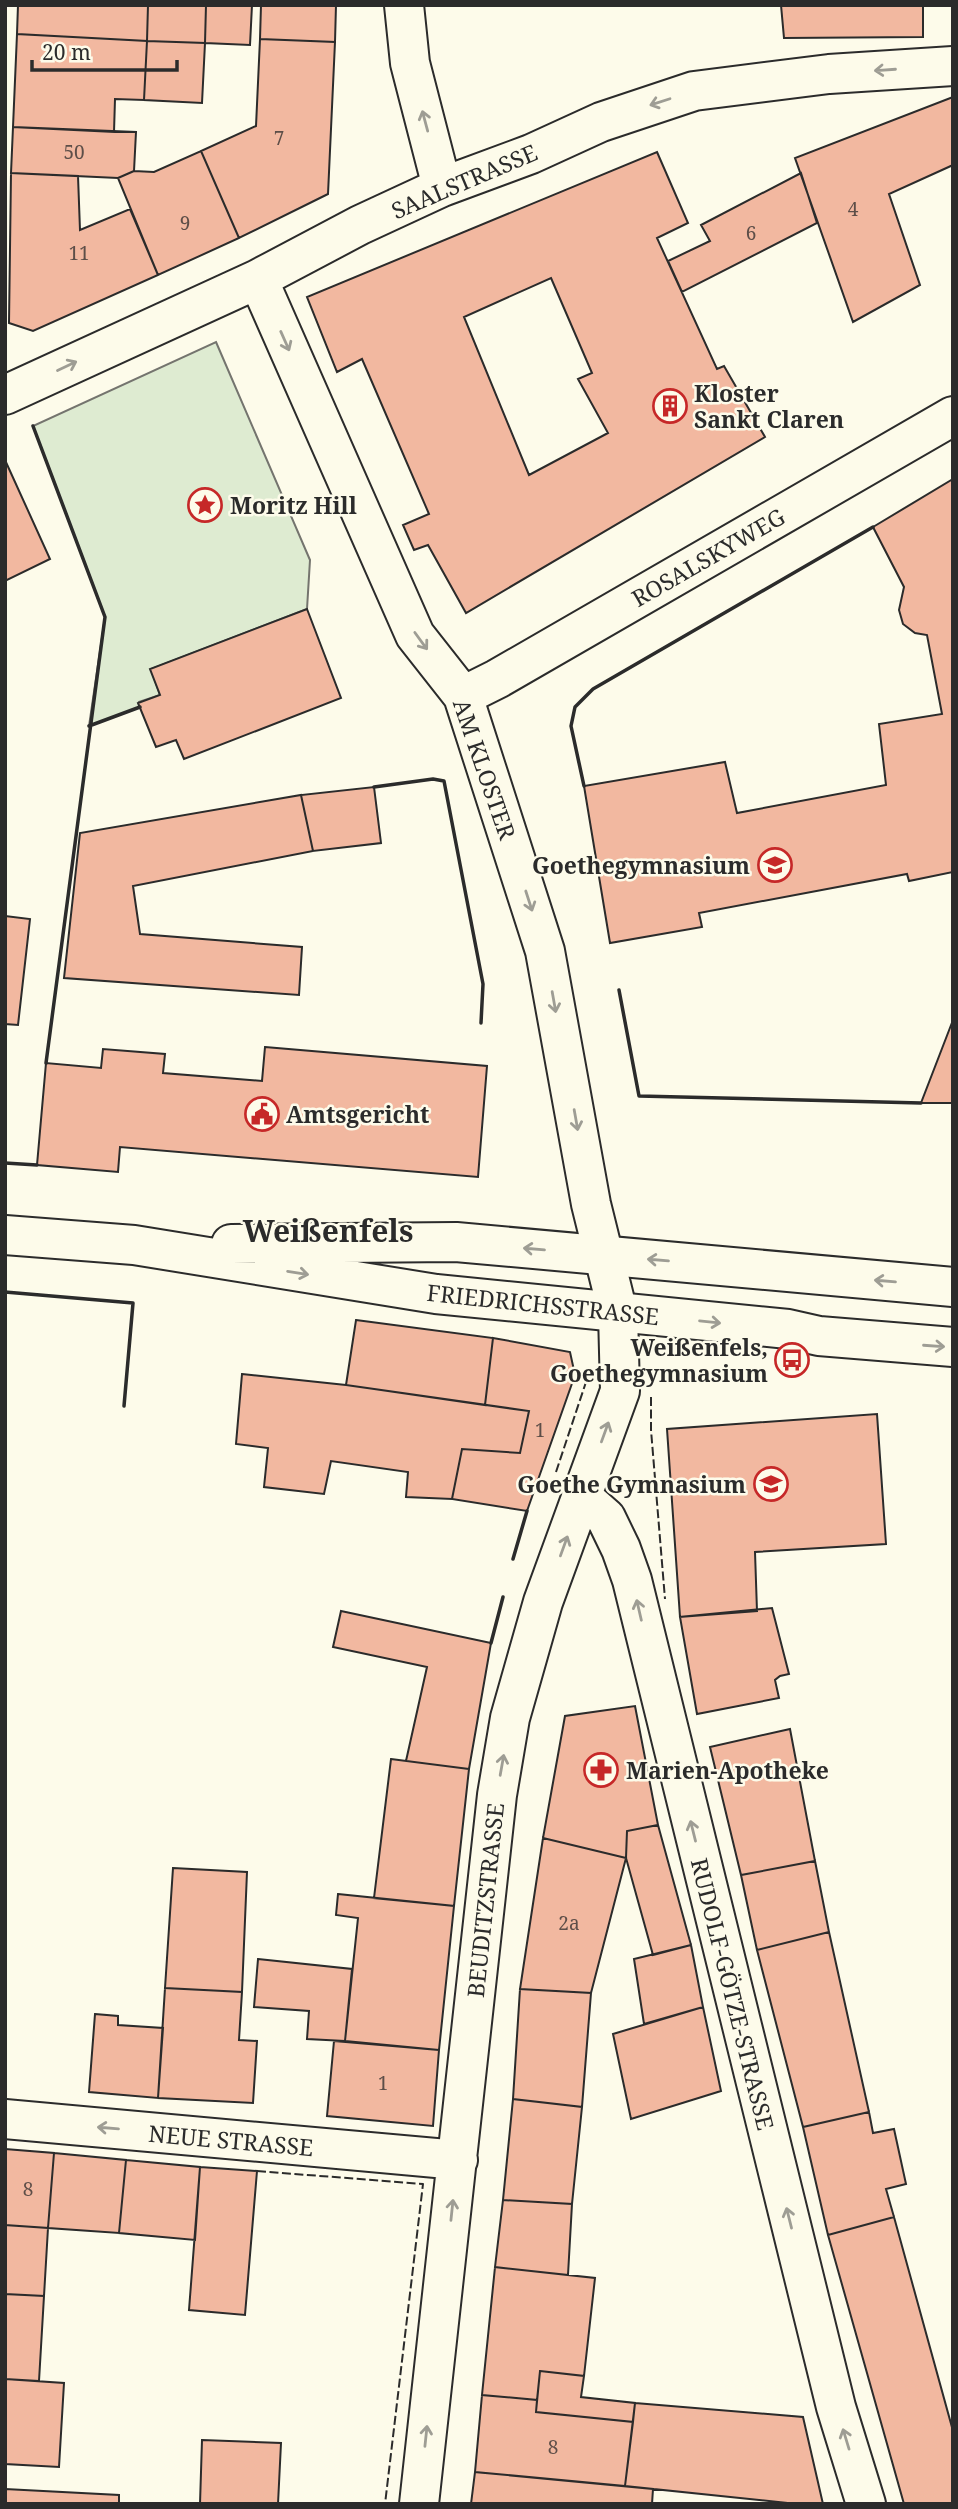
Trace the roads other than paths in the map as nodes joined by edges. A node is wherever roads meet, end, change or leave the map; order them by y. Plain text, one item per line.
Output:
1 (404, 5) edge
2 (953, 65) edge
3 (442, 187) junction
4 (258, 279) junction
5 (5, 395) edge
6 (953, 416) edge
7 (463, 696) junction
8 (5, 1235) edge
9 (134, 1245) junction
10 (602, 1255) junction
11 (953, 1287) edge
12 (618, 1313) junction
13 (953, 1348) edge
14 (582, 1496) junction
15 (5, 2119) edge
16 (458, 2160) junction
17 (419, 2504) edge
18 (866, 2504) edge

3 -> 1 street
2 -> 3 street, SAALSTRASSE
3 - 4 street, SAALSTRASSE
5 -> 4 street, SAALSTRASSE
4 -> 7 street, AM KLOSTER
6 - 7 street, ROSALSKYWEG
7 -> 10 street, AM KLOSTER
8 - 9 street, FRIEDRICHSSTRASSE
10 -> 9 street, FRIEDRICHSSTRASSE
9 -> 12 street, FRIEDRICHSSTRASSE
11 -> 10 street, FRIEDRICHSSTRASSE
10 - 12 street, AM KLOSTER
12 -> 13 street, FRIEDRICHSSTRASSE
14 -> 12 street, BEUDITZSTRASSE
16 -> 14 street, BEUDITZSTRASSE
18 -> 14 street, RUDOLF-GÖTZE-STRASSE
16 -> 15 street, NEUE STRASSE
17 -> 16 street, BEUDITZSTRASSE

